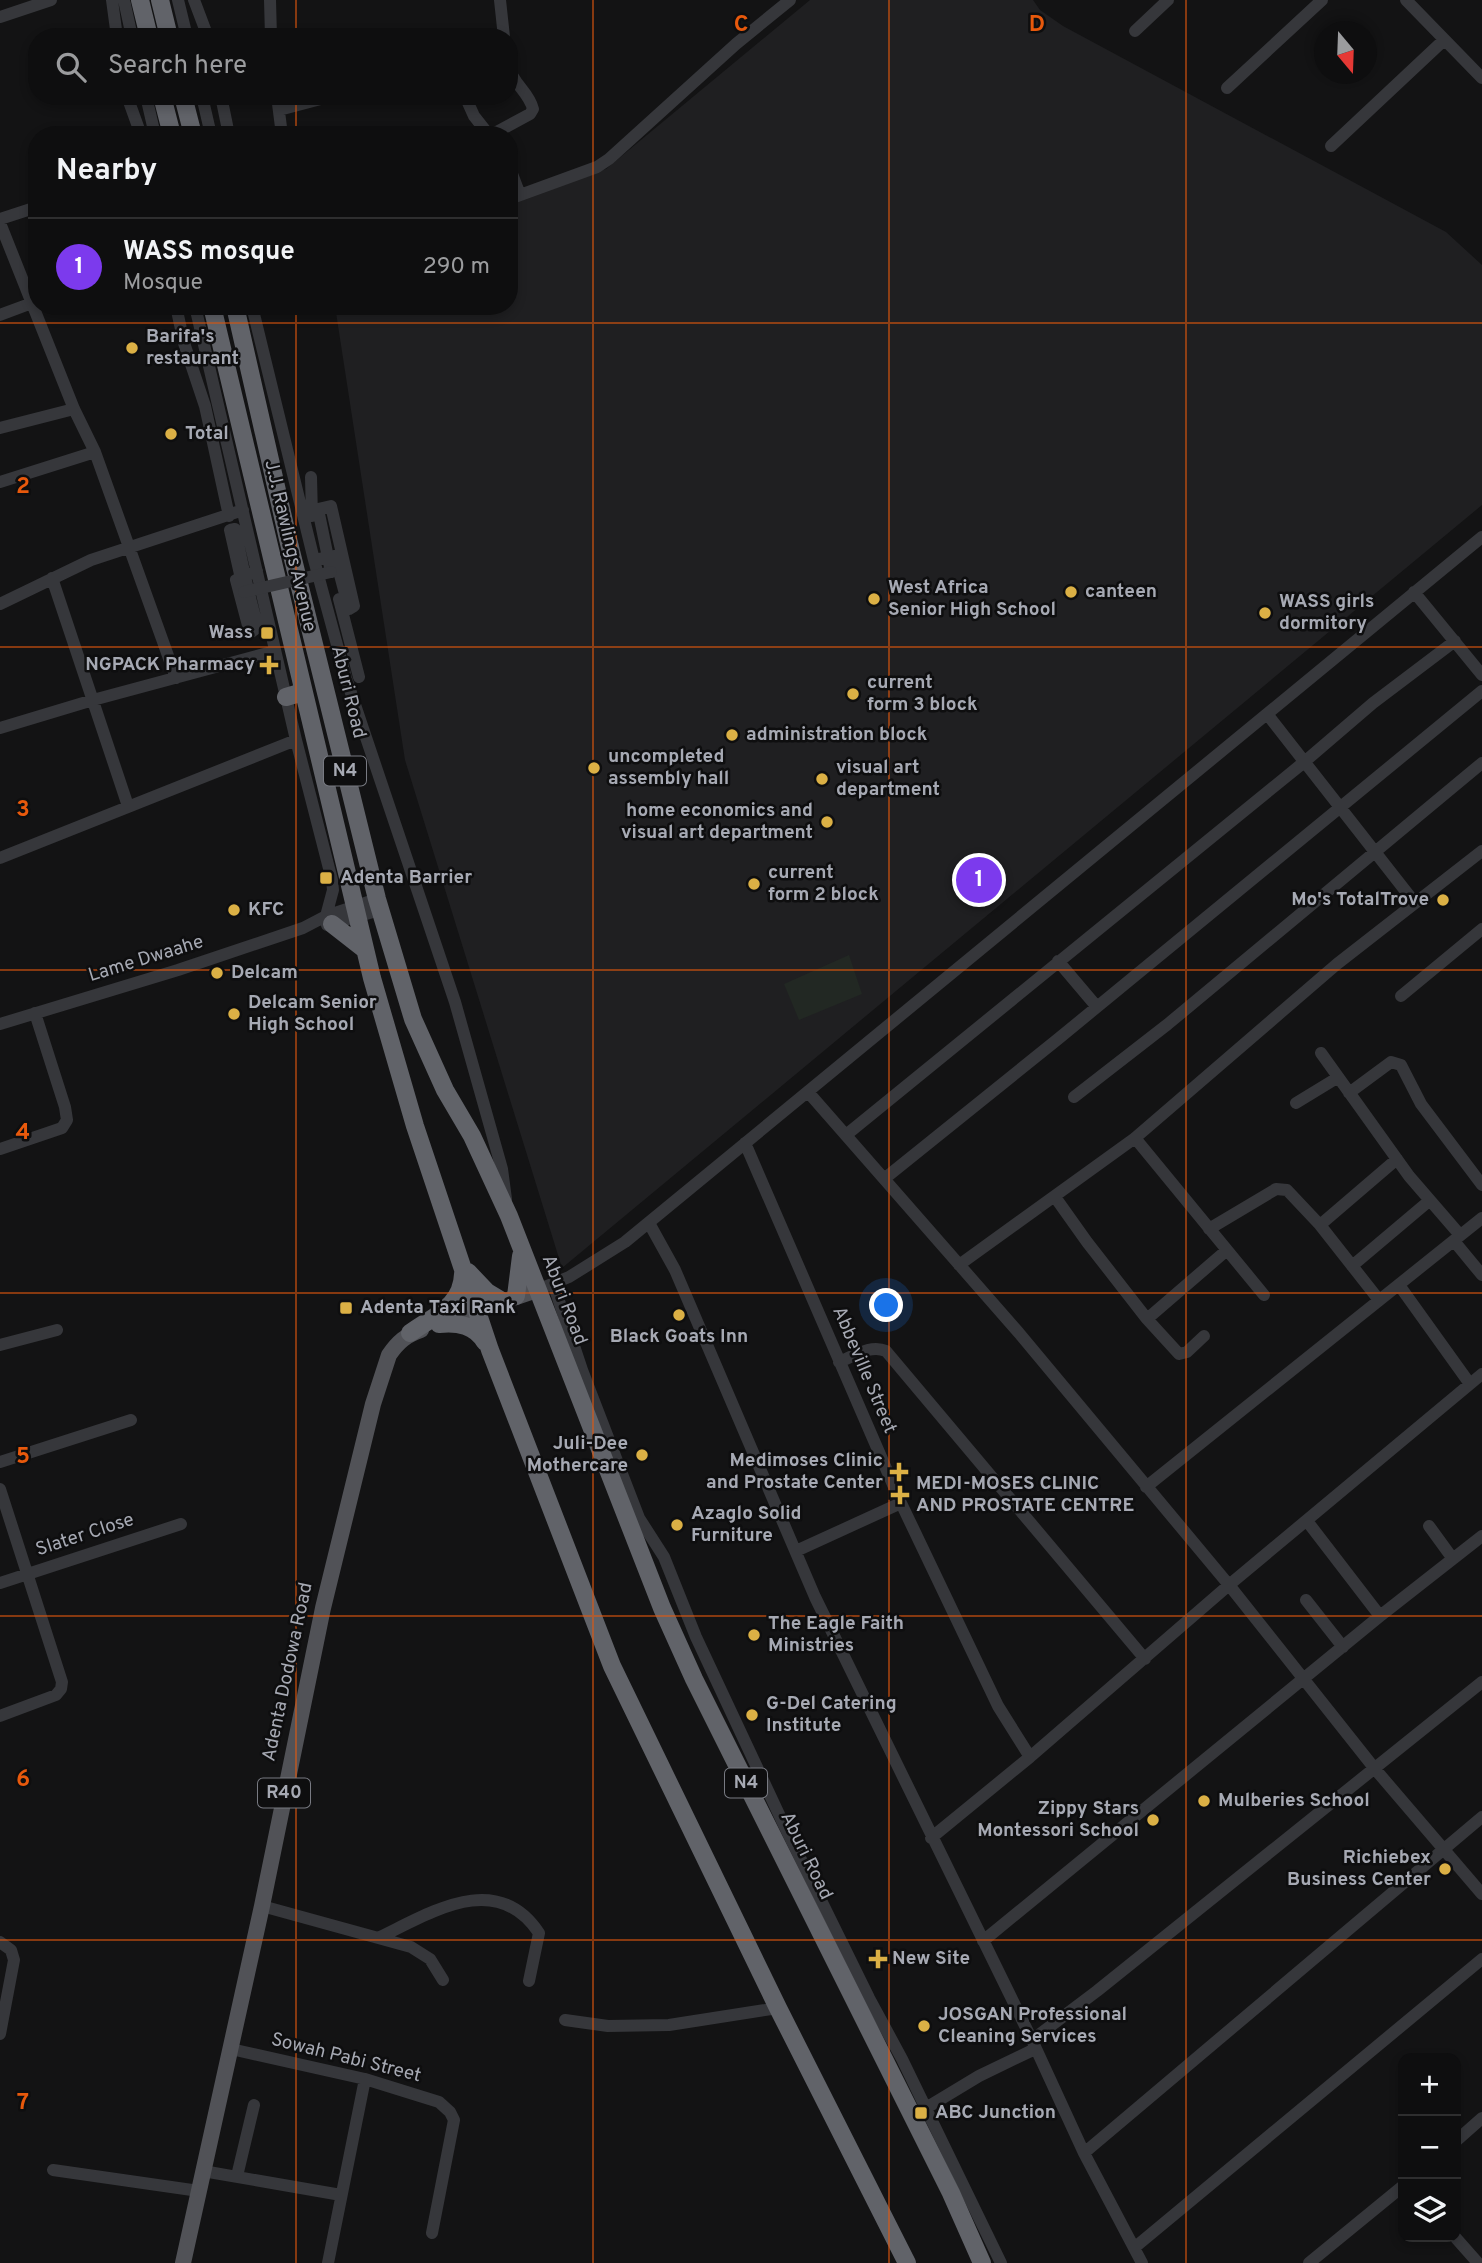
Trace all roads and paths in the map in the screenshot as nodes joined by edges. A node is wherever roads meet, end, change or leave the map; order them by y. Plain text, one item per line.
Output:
1 (51, 0) edge
2 (112, 0) edge
3 (124, 0) edge
4 (141, 0) edge
5 (160, 0) edge
6 (178, 0) edge
7 (194, 0) edge
8 (270, 0) edge
9 (500, 0) edge
10 (790, 0) edge
11 (1168, 0) edge
12 (1322, 0) edge
13 (1406, 0) edge
14 (0, 17) edge
15 (116, 28) edge
16 (130, 28) edge
17 (147, 28) edge
18 (167, 28) edge
19 (185, 28) edge
20 (205, 28) edge
21 (271, 28) edge
22 (503, 28) edge
23 (1135, 31) dead end
24 (1444, 40) junction
25 (1482, 78) edge
26 (518, 84) edge
27 (1227, 88) dead end
28 (130, 105) edge
29 (148, 105) edge
30 (164, 105) edge
31 (185, 105) edge
32 (204, 105) edge
33 (223, 105) edge
34 (278, 105) edge
35 (469, 105) edge
36 (138, 126) edge
37 (153, 126) edge
38 (170, 126) edge
39 (190, 126) edge
40 (209, 126) edge
41 (227, 126) edge
42 (281, 126) edge
43 (482, 126) edge
44 (507, 126) edge
45 (1331, 146) dead end
46 (518, 196) edge
47 (28, 210) edge
48 (0, 221) edge
49 (28, 293) edge
50 (28, 304) edge
51 (0, 315) edge
52 (37, 315) edge
53 (178, 315) edge
54 (198, 315) edge
55 (214, 315) edge
56 (240, 315) edge
57 (254, 315) edge
58 (250, 335) junction
59 (74, 410) junction
60 (0, 428) edge
61 (95, 452) junction
62 (241, 463) junction
63 (311, 477) dead end
64 (0, 482) edge
65 (243, 510) junction
66 (229, 516) junction
67 (1482, 537) edge
68 (130, 548) junction
69 (318, 559) junction
70 (257, 571) junction
71 (52, 578) junction
72 (1415, 592) junction
73 (0, 604) edge
74 (1455, 641) junction
75 (275, 651) junction
76 (1482, 675) edge
77 (359, 677) dead end
78 (176, 678) junction
79 (1482, 691) edge
80 (294, 695) junction
81 (93, 700) junction
82 (1267, 714) junction
83 (0, 728) edge
84 (296, 740) junction
85 (1482, 763) edge
86 (1303, 764) junction
87 (128, 806) junction
88 (1340, 807) junction
89 (1482, 851) edge
90 (1375, 852) junction
91 (0, 858) edge
92 (1415, 903) junction
93 (378, 905) junction
94 (355, 912) junction
95 (329, 920) junction
96 (1482, 929) edge
97 (364, 949) junction
98 (1058, 961) junction
99 (1401, 996) dead end
100 (1097, 1007) junction
101 (35, 1013) junction
102 (0, 1024) edge
103 (1321, 1053) dead end
104 (1337, 1078) junction
105 (808, 1092) junction
106 (1349, 1093) junction
107 (1074, 1097) dead end
108 (1296, 1102) dead end
109 (846, 1135) junction
110 (1135, 1138) junction
111 (745, 1143) junction
112 (0, 1149) edge
113 (1396, 1159) junction
114 (884, 1179) junction
115 (1482, 1185) edge
116 (1055, 1197) junction
117 (1429, 1201) junction
118 (509, 1216) junction
119 (1482, 1218) edge
120 (649, 1223) junction
121 (1320, 1225) junction
122 (1209, 1229) junction
123 (1457, 1238) junction
124 (521, 1245) junction
125 (1227, 1251) junction
126 (959, 1265) junction
127 (1352, 1266) junction
128 (463, 1267) junction
129 (1482, 1275) edge
130 (1399, 1285) junction
131 (545, 1287) junction
132 (1264, 1295) dead end
133 (509, 1299) junction
134 (1380, 1300) junction
135 (477, 1311) junction
136 (1147, 1319) junction
137 (439, 1324) junction
138 (57, 1330) dead end
139 (410, 1333) junction
140 (1204, 1336) dead end
141 (0, 1345) edge
142 (490, 1350) junction
143 (839, 1362) junction
144 (1482, 1374) edge
145 (1469, 1384) junction
146 (131, 1420) dead end
147 (0, 1462) edge
148 (1146, 1487) junction
149 (0, 1489) edge
150 (901, 1503) junction
151 (1307, 1521) junction
152 (181, 1524) dead end
153 (1429, 1527) dead end
154 (1482, 1536) edge
155 (796, 1551) junction
156 (1453, 1559) junction
157 (27, 1573) junction
158 (0, 1583) edge
159 (1229, 1585) junction
160 (1306, 1600) dead end
161 (1380, 1616) junction
162 (1343, 1647) junction
163 (1145, 1659) junction
164 (1303, 1680) junction
165 (1482, 1682) edge
166 (0, 1716) edge
167 (1030, 1757) junction
168 (1375, 1769) junction
169 (1482, 1817) edge
170 (931, 1838) junction
171 (1444, 1850) junction
172 (1482, 1894) edge
173 (262, 1906) junction
174 (380, 1937) junction
175 (983, 1941) junction
176 (0, 1942) edge
177 (1482, 1959) edge
178 (443, 1980) dead end
179 (529, 1982) dead end
180 (778, 2008) junction
181 (565, 2020) dead end
182 (0, 2034) edge
183 (1033, 2044) junction
184 (231, 2049) junction
185 (365, 2079) junction
186 (254, 2105) dead end
187 (926, 2108) junction
188 (1482, 2118) edge
189 (1461, 2137) edge
190 (1084, 2153) junction
191 (53, 2171) dead end
192 (203, 2171) junction
193 (237, 2176) junction
194 (199, 2190) junction
195 (1398, 2191) edge
196 (341, 2195) junction
197 (432, 2233) dead end
198 (1459, 2242) edge
199 (1134, 2248) junction
200 (1325, 2258) edge
201 (183, 2263) edge
202 (328, 2263) edge
203 (907, 2263) edge
204 (982, 2263) edge
205 (1001, 2263) edge
206 (1142, 2263) edge
207 (1309, 2263) edge
208 (1478, 2263) edge

1 - 14 street
2 - 15 street
3 - 16 street
4 - 17 highway
5 - 18 highway
6 - 19 street
7 - 20 street
8 - 21 street
9 - 22 street
10 - 46 street
11 - 23 street
12 - 27 street
13 - 24 street
24 - 25 street
24 - 45 street
26 - 44 street
28 - 36 street
29 - 37 street
30 - 38 highway
31 - 39 highway
32 - 40 street
33 - 41 street
34 - 42 street
35 - 43 street
47 - 48 street
48 - 49 street
50 - 51 street
52 - 59 street
53 - 66 street
54 - 62 street
55 - 62 highway, J.J. Rawlings Avenue / N4
56 - 58 highway, Aburi Road / N4
57 - 58 street
58 - 69 street
58 - 93 highway, Aburi Road / N4
59 - 60 street
59 - 61 street
61 - 64 street
61 - 68 street
62 - 65 street
62 - 80 highway, J.J. Rawlings Avenue / N4
63 - 69 street
65 - 66 street
65 - 70 street
66 - 68 street
67 - 72 street
68 - 71 street
68 - 78 street
69 - 70 street, bridge
69 - 77 street
69 - 118 street
70 - 75 street
71 - 73 street
71 - 81 street
72 - 74 street
72 - 82 street
74 - 76 street
74 - 86 street
75 - 78 street
75 - 80 street
78 - 81 street
79 - 88 street
80 - 84 street
80 - 94 highway, J.J. Rawlings Avenue / N4
81 - 83 street
81 - 87 street
82 - 86 street
82 - 105 street
84 - 87 street
84 - 95 street
85 - 90 street
86 - 88 street
86 - 98 street
87 - 91 street
88 - 90 street
88 - 100 street
89 - 92 street
90 - 92 street
90 - 107 street
92 - 110 street
93 - 94 street, Lame Dwaahe
93 - 118 highway, Aburi Road / N4
94 - 95 street, Lame Dwaahe
94 - 97 highway, N4
95 - 97 highway
95 - 101 street, Lame Dwaahe
96 - 99 street
97 - 128 highway, N4
98 - 100 street
98 - 109 street
100 - 114 street
101 - 102 street, Lame Dwaahe
101 - 112 street
103 - 104 street
104 - 106 street
104 - 108 street
105 - 109 street
105 - 111 street
106 - 113 street
106 - 115 street
109 - 114 street
110 - 116 street
110 - 122 street
111 - 120 street
111 - 143 street, Abbeville Street
113 - 117 street
113 - 121 street
114 - 126 street
116 - 126 street
116 - 136 street
117 - 123 street
117 - 127 street
118 - 124 highway, Aburi Road / N4
119 - 123 street
120 - 131 street
120 - 155 street
121 - 122 street
121 - 127 street
122 - 125 street
123 - 129 street
123 - 130 street
124 - 131 highway, Aburi Road / N4
124 - 133 highway
125 - 132 street
125 - 136 street
126 - 148 street
127 - 134 street
128 - 133 highway
128 - 135 highway, N4
128 - 139 highway
130 - 134 street
130 - 145 street
131 - 133 main road
131 - 187 street
131 - 204 highway, Aburi Road / N4
133 - 135 main road
134 - 148 street
135 - 137 main road
135 - 142 highway, N4
136 - 140 street
137 - 139 main road
137 - 142 highway
138 - 141 street
139 - 173 main road, Adenta Dodowa Road / R40
142 - 180 highway, N4
143 - 150 street, Abbeville Street
143 - 163 street
144 - 145 street
145 - 151 street
146 - 147 street
148 - 159 street
149 - 157 street
150 - 155 street
150 - 167 street, Abbeville Street
151 - 159 street
151 - 161 street
152 - 157 street, Slater Close
153 - 156 street
154 - 156 street
155 - 170 street
156 - 161 street
157 - 158 street, Slater Close
157 - 166 street
159 - 163 street
159 - 164 street
160 - 162 street
161 - 162 street
162 - 164 street
163 - 167 street
164 - 168 street
164 - 175 street
165 - 168 street
167 - 170 street
168 - 171 street
168 - 183 street
169 - 171 street
170 - 175 street
171 - 172 street
171 - 190 street
173 - 174 street
173 - 184 main road, Adenta Dodowa Road / R40
174 - 178 street
174 - 179 street
175 - 183 street
176 - 182 street
177 - 199 street
180 - 181 street
180 - 203 highway, N4
183 - 187 street
183 - 190 street
184 - 185 street, Sowah Pabi Street
184 - 192 main road, Adenta Dodowa Road / R40
185 - 196 street
185 - 197 street, Sowah Pabi Street
186 - 193 street
187 - 205 street
188 - 189 street
190 - 199 street
191 - 194 street
192 - 193 street
192 - 194 main road, Adenta Dodowa Road / R40
193 - 196 street
194 - 201 main road, Adenta Dodowa Road / R40
195 - 200 street
196 - 202 street
198 - 208 street
199 - 206 street
200 - 207 street

